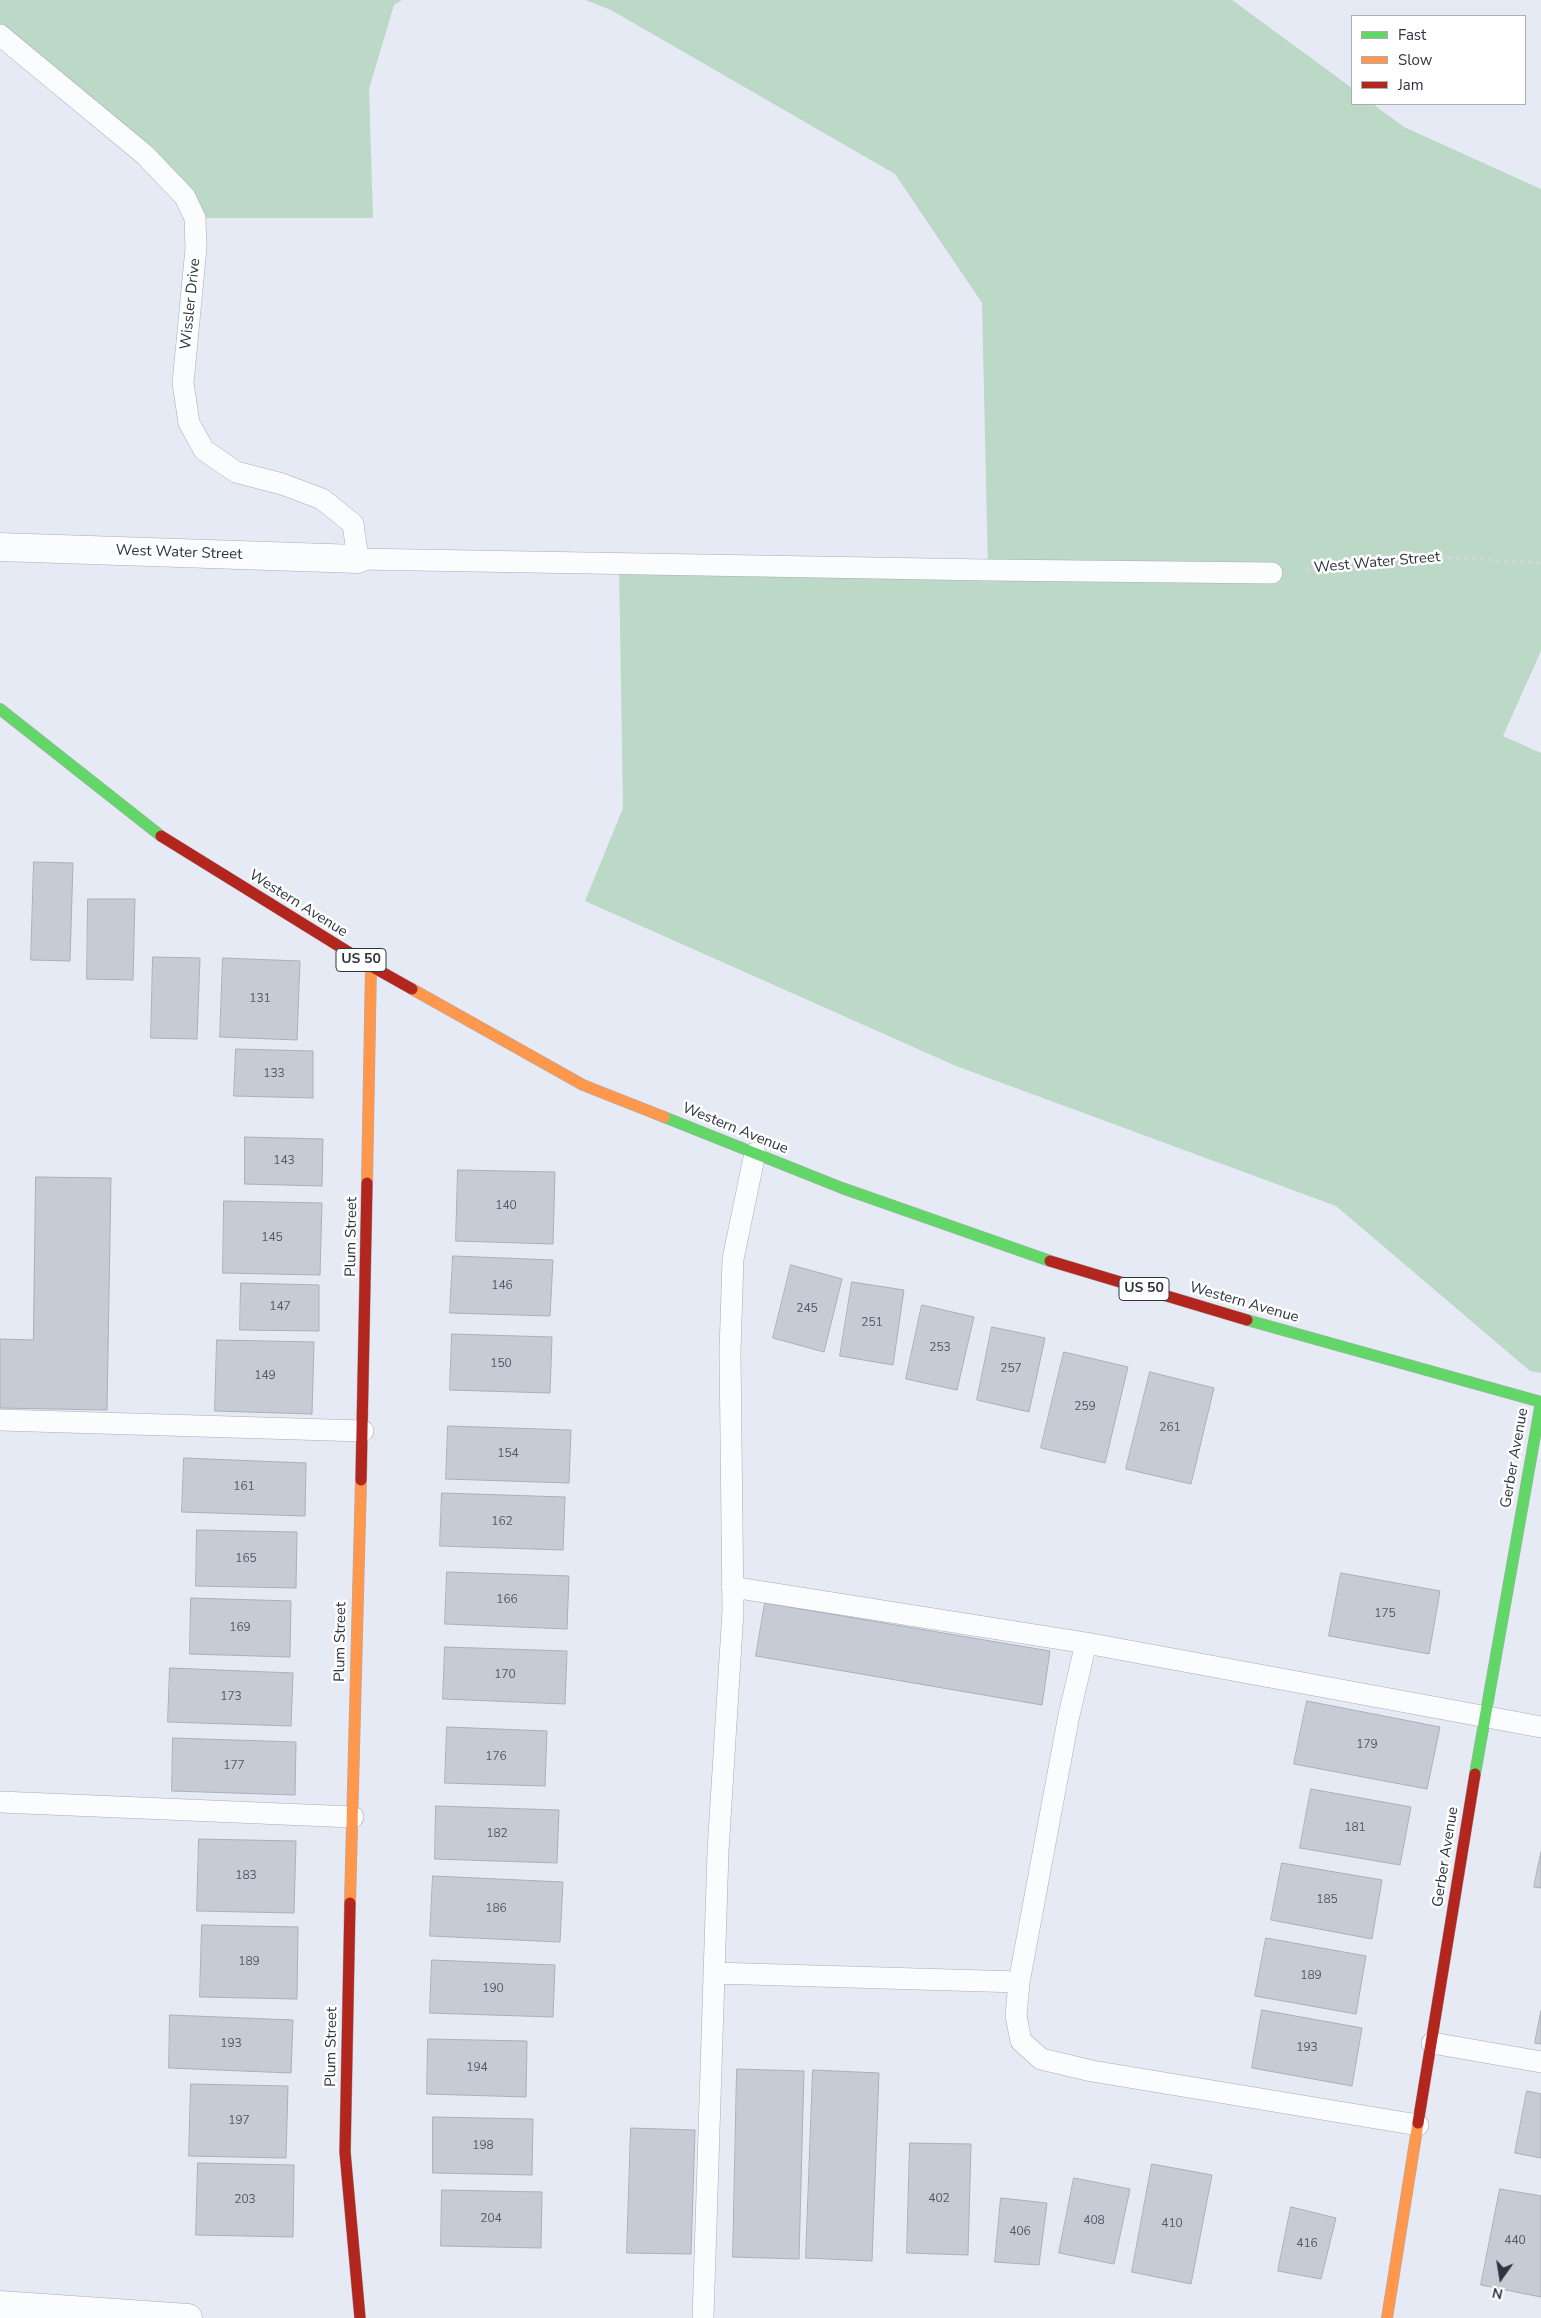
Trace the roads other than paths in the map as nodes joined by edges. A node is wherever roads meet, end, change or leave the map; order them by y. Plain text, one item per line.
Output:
1 (0, 35) edge
2 (0, 547) edge
3 (358, 559) junction
4 (1272, 573) road end
5 (0, 712) edge
6 (371, 966) junction
7 (755, 1153) junction
8 (1541, 1402) edge
9 (0, 1420) edge
10 (363, 1432) junction
11 (732, 1587) junction
12 (1086, 1643) junction
13 (1484, 1717) junction
14 (1541, 1727) edge
15 (0, 1802) edge
16 (353, 1817) junction
17 (714, 1973) junction
18 (1018, 1982) junction
19 (1432, 2043) junction
20 (1541, 2062) edge
21 (1418, 2125) junction
22 (0, 2306) edge
23 (188, 2318) edge
24 (360, 2318) edge
25 (702, 2318) edge
26 (1387, 2318) edge

1 - 3 lane, Wissler Drive
2 - 3 street, West Water Street
3 - 4 lane
5 - 6 street, Western Avenue / US 50
6 - 7 street, Western Avenue / US 50
6 - 10 street, Plum Street
7 - 8 street, Western Avenue / US 50
7 - 11 lane
8 - 13 street, Gerber Avenue
9 - 10 lane
10 - 16 street, Plum Street
11 - 12 lane
11 - 17 lane
12 - 13 lane
12 - 18 lane
13 - 14 lane
13 - 19 street, Gerber Avenue
15 - 16 lane
16 - 24 street, Plum Street
17 - 18 lane
17 - 25 lane
18 - 21 lane
19 - 20 lane
19 - 21 street, Gerber Avenue
21 - 26 street, Gerber Avenue
22 - 23 street

